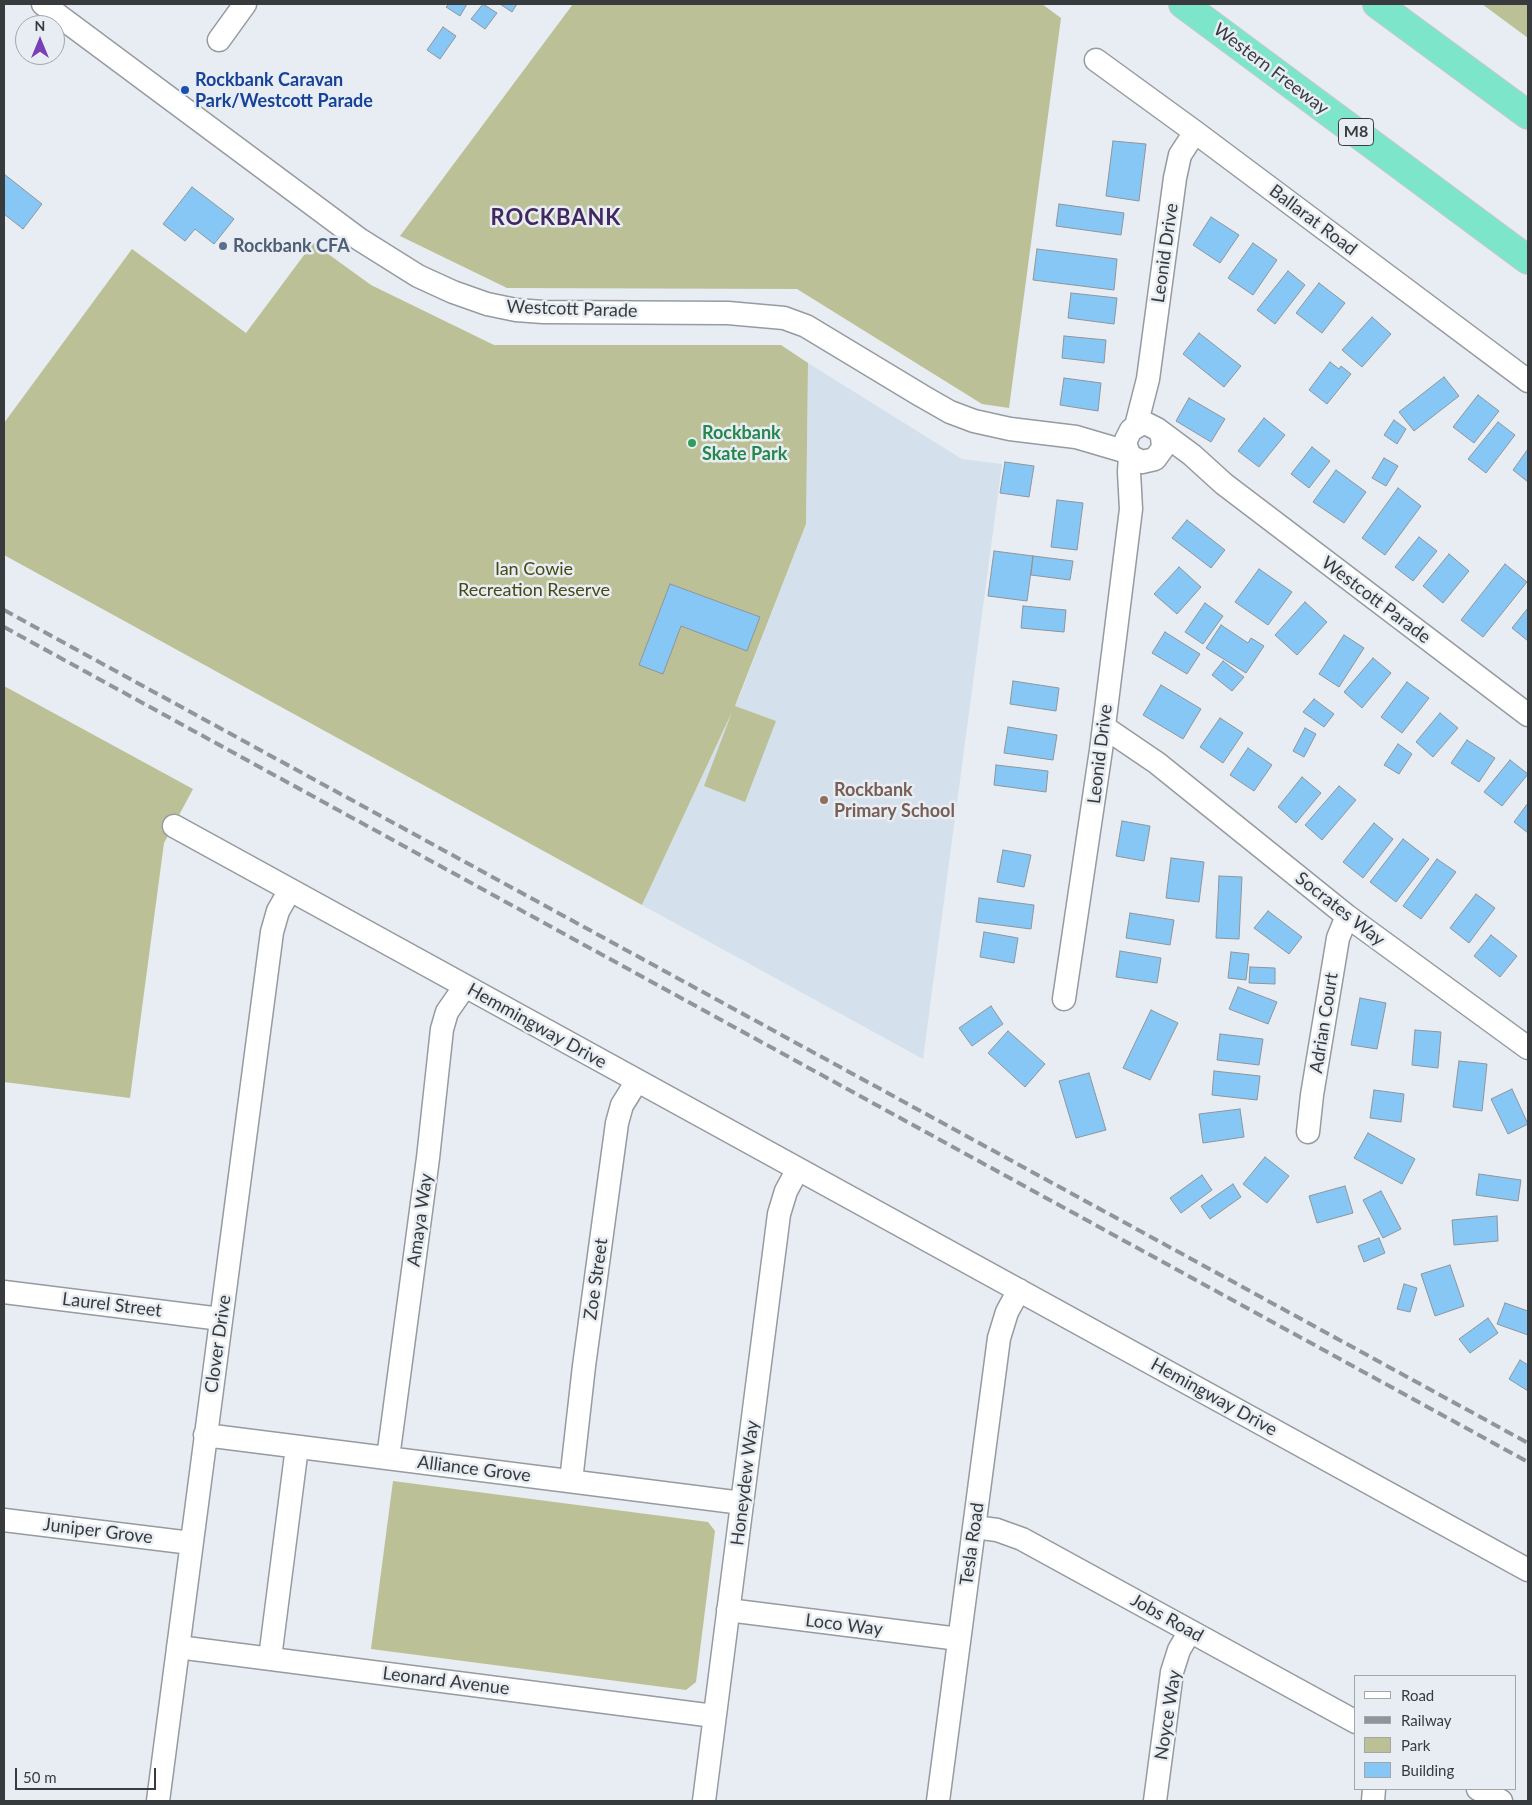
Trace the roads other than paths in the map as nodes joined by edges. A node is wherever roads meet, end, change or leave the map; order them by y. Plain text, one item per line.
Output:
1 (43, 4) edge
2 (245, 4) edge
3 (1183, 4) edge
4 (1377, 4) edge
5 (219, 40) dead end
6 (1096, 60) dead end
7 (1528, 115) edge
8 (1195, 132) junction
9 (1528, 260) edge
10 (1528, 381) edge
11 (1146, 429) junction
12 (1076, 437) junction
13 (1129, 454) junction
14 (1156, 458) junction
15 (1224, 484) junction
16 (1131, 509) junction
17 (1528, 715) edge
18 (1104, 728) junction
19 (1101, 750) junction
20 (1157, 763) junction
21 (174, 826) dead end
22 (290, 890) junction
23 (1347, 916) junction
24 (464, 986) junction
25 (1064, 999) dead end
26 (1528, 1048) edge
27 (637, 1081) junction
28 (1308, 1132) dead end
29 (798, 1169) junction
30 (900, 1225) joint
31 (1019, 1290) junction
32 (4, 1292) edge
33 (221, 1319) junction
34 (206, 1435) junction
35 (297, 1447) junction
36 (388, 1458) junction
37 (570, 1481) junction
38 (742, 1503) junction
39 (4, 1520) edge
40 (974, 1527) junction
41 (192, 1543) junction
42 (1528, 1570) edge
43 (728, 1610) junction
44 (1190, 1630) junction
45 (959, 1639) junction
46 (178, 1646) junction
47 (270, 1658) junction
48 (714, 1716) junction
49 (1354, 1721) edge
50 (1480, 1790) edge
51 (158, 1801) edge
52 (704, 1801) edge
53 (938, 1801) edge
54 (1155, 1801) edge
55 (1501, 1801) edge

1 - 12 street, Westcott Parade
2 - 5 street
3 - 9 highway, Western Freeway / M8
4 - 7 highway
6 - 8 street, Ballarat Road
8 - 10 street, Ballarat Road
8 - 11 street, Leonid Drive
11 - 12 street, Westcott Parade
11 - 13 street
11 - 14 street
11 - 15 street, Westcott Parade
12 - 13 street, Westcott Parade
13 - 14 street
13 - 16 street, Leonid Drive
14 - 15 street, Westcott Parade
14 - 16 street, Leonid Drive
15 - 17 street, Westcott Parade
16 - 18 street, Leonid Drive
18 - 19 street, Leonid Drive
18 - 20 street, Socrates Way
19 - 20 street, Socrates Way
19 - 25 street, Leonid Drive
20 - 23 street, Socrates Way
21 - 22 street, Hemmingway Drive
22 - 24 street, Hemmingway Drive
22 - 33 street, Clover Drive
23 - 26 street, Socrates Way
23 - 28 street, Adrian Court
24 - 27 street, Hemmingway Drive
24 - 36 street, Amaya Way
27 - 29 street, Hemmingway Drive
27 - 37 street, Zoe Street
29 - 30 street, Hemmingway Drive
29 - 38 street, Honeydew Way
30 - 31 street, Hemingway Drive
31 - 40 street, Tesla Road
31 - 42 street, Hemingway Drive
32 - 33 street, Laurel Street
33 - 34 street, Clover Drive
34 - 35 street, Alliance Grove
34 - 41 street, Clover Drive
35 - 36 street, Alliance Grove
35 - 47 street
36 - 37 street, Alliance Grove
37 - 38 street, Alliance Grove
38 - 43 street, Honeydew Way
39 - 41 street, Juniper Grove
40 - 44 street, Jobs Road
40 - 45 street, Tesla Road
41 - 46 street, Clover Drive
43 - 45 street, Loco Way
43 - 48 street, Honeydew Way
44 - 49 street, Jobs Road
44 - 54 street, Noyce Way
45 - 53 street, Tesla Road
46 - 47 street, Leonard Avenue
46 - 51 street, Clover Drive
47 - 48 street, Leonard Avenue
48 - 52 street, Honeydew Way
50 - 55 street

